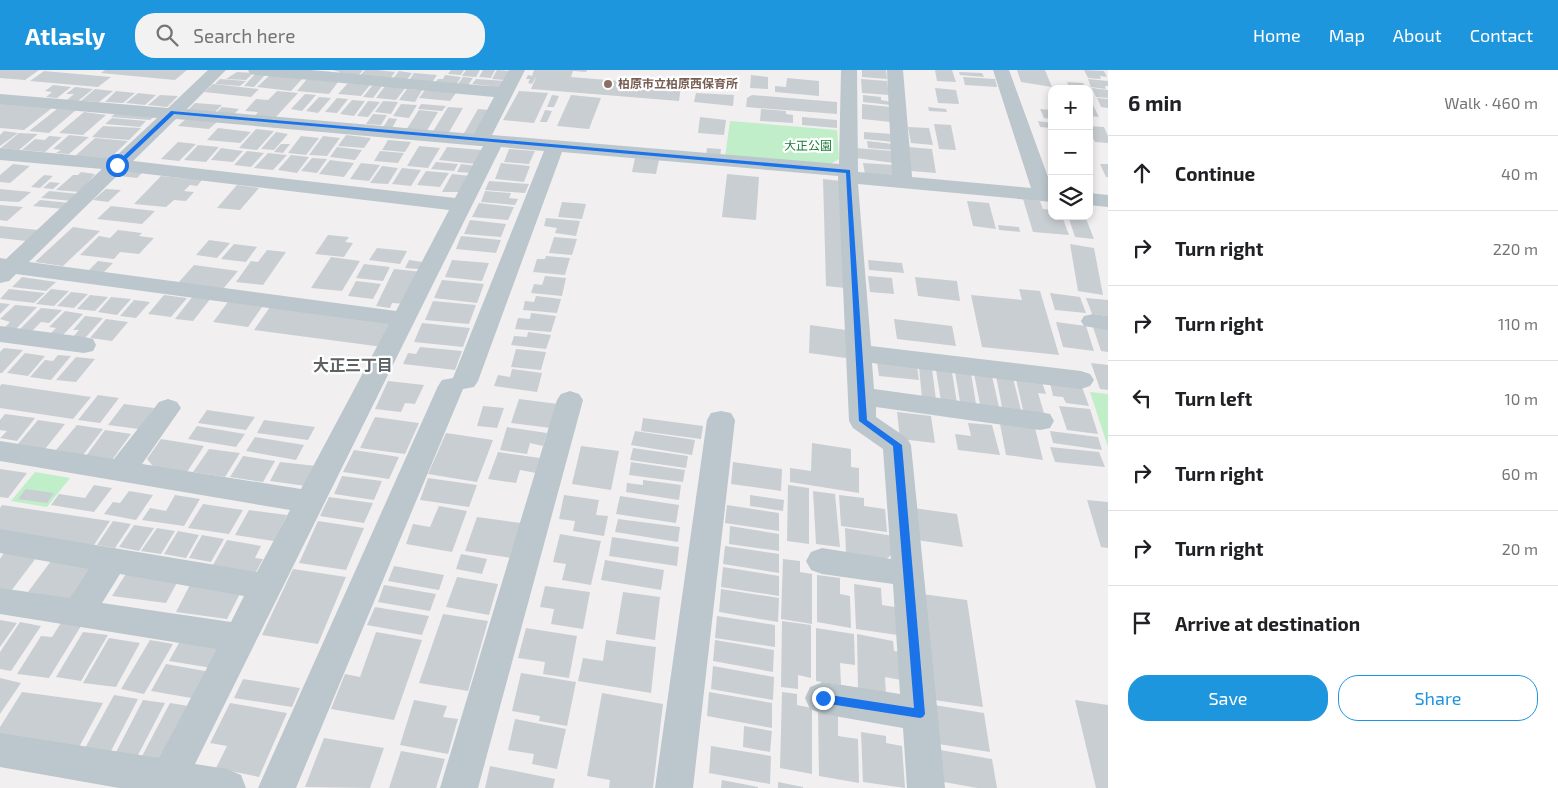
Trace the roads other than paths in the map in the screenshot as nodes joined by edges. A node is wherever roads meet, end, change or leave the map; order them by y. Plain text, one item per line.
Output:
1 (218, 70) edge
2 (256, 70) edge
3 (517, 70) edge
4 (848, 70) edge
5 (895, 70) edge
6 (1001, 70) edge
7 (505, 93) junction
8 (0, 98) edge
9 (172, 112) junction
10 (487, 141) junction
11 (555, 147) junction
12 (0, 154) edge
13 (117, 165) junction
14 (848, 174) junction
15 (902, 182) junction
16 (1048, 195) edge
17 (1093, 199) edge
18 (1108, 201) edge
19 (462, 205) junction
20 (4, 269) edge
21 (404, 319) junction
22 (0, 334) edge
23 (84, 345) dead end
24 (859, 353) junction
25 (1081, 380) dead end
26 (861, 396) junction
27 (570, 400) dead end
28 (168, 408) dead end
29 (721, 420) dead end
30 (1040, 421) dead end
31 (0, 451) edge
32 (121, 471) junction
33 (310, 502) junction
34 (0, 541) edge
35 (112, 560) junction
36 (822, 561) dead end
37 (908, 574) junction
38 (266, 586) junction
39 (0, 601) edge
40 (78, 613) junction
41 (240, 638) junction
42 (823, 698) dead end
43 (920, 714) junction
44 (0, 750) edge
45 (169, 777) junction
46 (227, 788) edge
47 (277, 788) edge
48 (459, 788) edge
49 (674, 788) edge
50 (926, 788) edge

1 - 9 street
2 - 7 street
3 - 7 street
4 - 14 street
5 - 15 street
6 - 16 street
7 - 10 street
8 - 9 street
9 - 10 street
9 - 13 street
10 - 11 street
10 - 19 street
11 - 14 street
11 - 47 street
12 - 13 street
13 - 19 street
13 - 20 street
14 - 15 street
14 - 24 street
15 - 16 street
17 - 18 street
19 - 21 street
20 - 21 street
21 - 33 street
22 - 23 street
24 - 25 street
24 - 26 street
26 - 30 street
26 - 37 street
27 - 48 street
28 - 32 street
29 - 49 street
31 - 32 street
32 - 33 street
33 - 38 street
34 - 35 street
35 - 38 street
35 - 40 street
36 - 37 street
37 - 43 street
38 - 41 street
39 - 40 street
40 - 41 street
41 - 45 street
42 - 43 street
43 - 50 street
44 - 45 street
45 - 46 street

